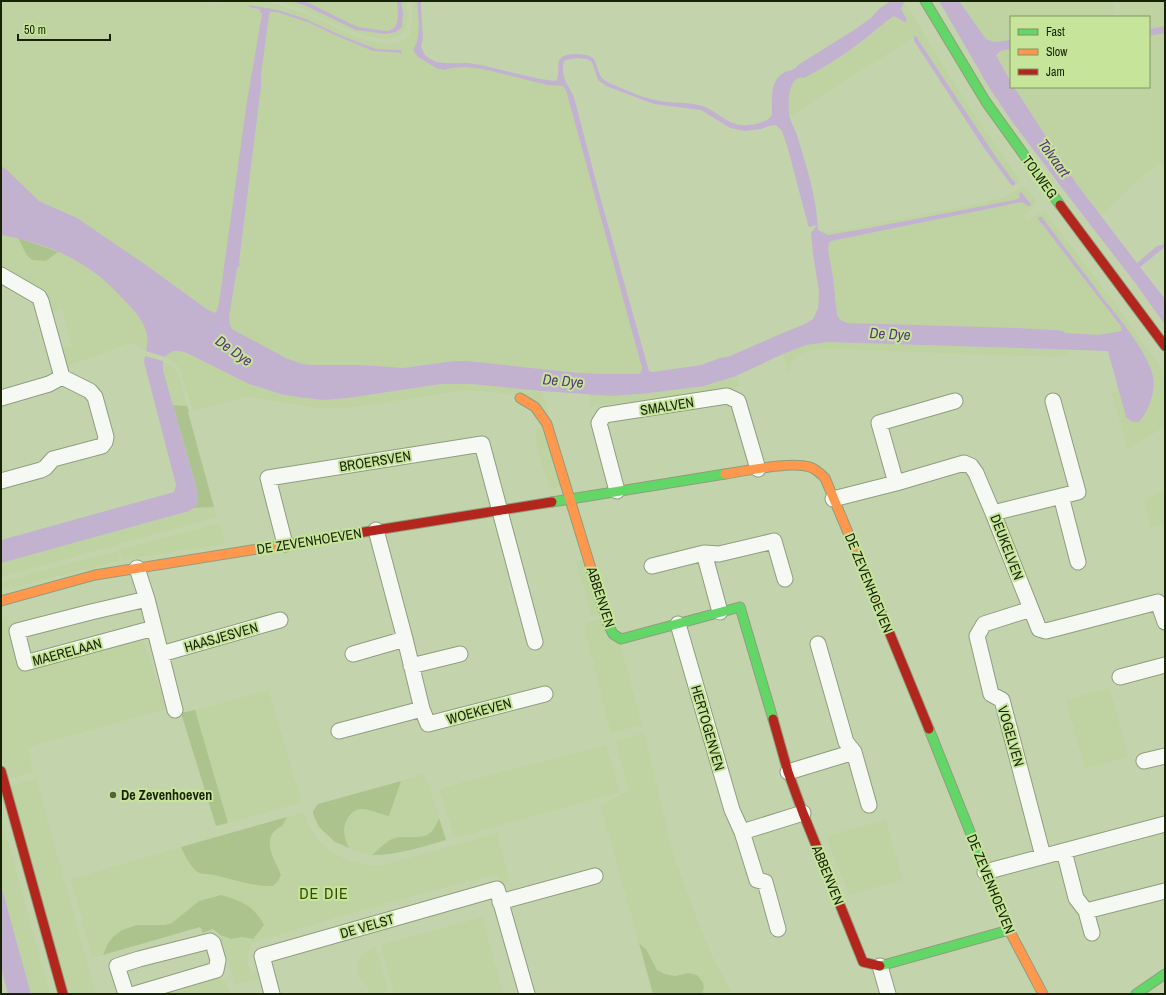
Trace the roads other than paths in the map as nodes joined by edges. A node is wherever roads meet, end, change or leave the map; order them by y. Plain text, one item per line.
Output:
1 (925, 1) edge
2 (1, 275) edge
3 (1165, 346) edge
4 (62, 378) junction
5 (1, 398) edge
6 (520, 398) dead end
7 (1053, 401) dead end
8 (955, 402) dead end
9 (758, 469) junction
10 (1, 481) edge
11 (896, 483) junction
12 (617, 491) junction
13 (1061, 496) junction
14 (571, 499) junction
15 (833, 499) junction
16 (501, 510) junction
17 (994, 513) junction
18 (376, 530) junction
19 (285, 544) junction
20 (704, 553) junction
21 (1078, 562) dead end
22 (652, 566) dead end
23 (137, 568) junction
24 (785, 579) dead end
25 (147, 599) junction
26 (1, 601) edge
27 (1031, 609) junction
28 (720, 612) junction
29 (280, 620) dead end
30 (1165, 622) edge
31 (678, 624) junction
32 (154, 628) junction
33 (405, 639) junction
34 (535, 642) dead end
35 (818, 644) dead end
36 (161, 654) junction
37 (353, 654) dead end
38 (460, 654) dead end
39 (1165, 665) edge
40 (411, 666) junction
41 (1120, 677) dead end
42 (545, 694) dead end
43 (422, 709) junction
44 (175, 710) dead end
45 (339, 731) dead end
46 (854, 752) junction
47 (1165, 756) edge
48 (1144, 761) dead end
49 (1, 770) edge
50 (788, 772) junction
51 (869, 805) dead end
52 (803, 813) junction
53 (1165, 824) edge
54 (742, 832) junction
55 (1064, 851) junction
56 (1044, 856) junction
57 (985, 872) junction
58 (595, 876) dead end
59 (1165, 890) edge
60 (500, 902) junction
61 (1086, 911) junction
62 (778, 928) dead end
63 (1009, 930) junction
64 (1092, 933) dead end
65 (880, 966) junction
66 (1165, 974) edge
67 (63, 994) edge
68 (126, 994) edge
69 (135, 994) edge
70 (272, 994) edge
71 (527, 994) edge
72 (888, 994) edge
73 (1043, 994) edge
74 (1136, 994) edge

1 - 3 street, TOLWEG
2 - 4 street
4 - 5 street
4 - 10 street
6 - 14 street
7 - 13 street
8 - 11 street
9 - 12 street, DE ZEVENHOEVEN
9 - 12 street, SMALVEN
9 - 15 street, DE ZEVENHOEVEN
11 - 15 street, DEUKELVEN
11 - 17 street, DEUKELVEN
12 - 14 street, DE ZEVENHOEVEN
13 - 17 street
13 - 21 street
14 - 16 street, DE ZEVENHOEVEN
14 - 31 street, ABBENVEN
15 - 57 street, DE ZEVENHOEVEN
16 - 18 street, DE ZEVENHOEVEN
16 - 19 street, BROERSVEN
16 - 34 street
17 - 27 street, DEUKELVEN
18 - 19 street, DE ZEVENHOEVEN
18 - 33 street, WOEKEVEN
19 - 23 street, DE ZEVENHOEVEN
20 - 22 street
20 - 24 street
20 - 28 street
23 - 25 street
23 - 26 street, DE ZEVENHOEVEN
25 - 32 street
25 - 32 street, MAERELAAN
27 - 30 street, DEUKELVEN
27 - 56 street, VOGELVEN
28 - 31 street, ABBENVEN
28 - 50 street, ABBENVEN
29 - 36 street, HAASJESVEN
31 - 54 street, HERTOGENVEN
32 - 36 street
33 - 37 street
33 - 40 street, WOEKEVEN
35 - 46 street
36 - 44 street
38 - 40 street
39 - 41 street
40 - 43 street, WOEKEVEN
42 - 43 street, WOEKEVEN
43 - 45 street
46 - 50 street
46 - 51 street
47 - 48 street
49 - 67 street
50 - 52 street, ABBENVEN
52 - 54 street
52 - 65 street, ABBENVEN
53 - 55 street
54 - 62 street, HERTOGENVEN
55 - 56 street
55 - 61 street
56 - 57 street
57 - 63 street, DE ZEVENHOEVEN
58 - 60 street
59 - 61 street
60 - 70 street, DE VELST
60 - 71 street, DE VELST
61 - 64 street
63 - 65 street
63 - 73 street, DE ZEVENHOEVEN
65 - 72 street
66 - 74 street
68 - 69 street

